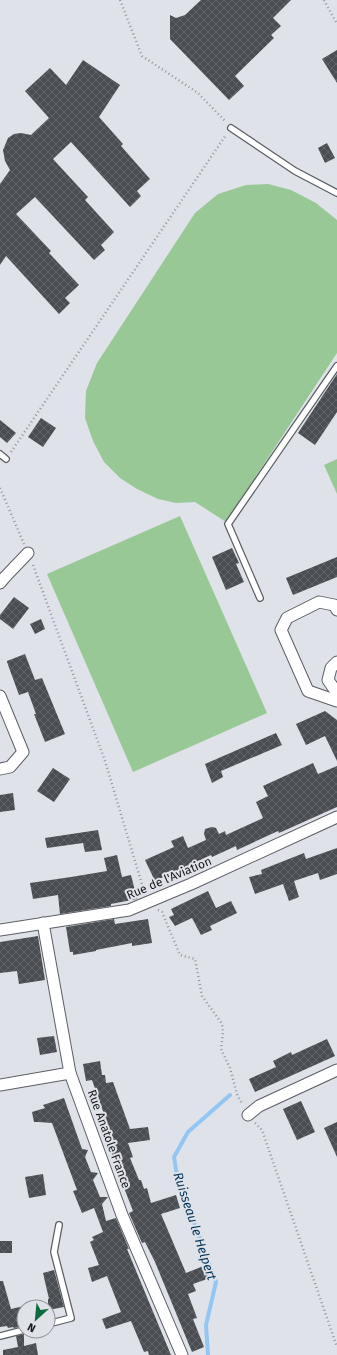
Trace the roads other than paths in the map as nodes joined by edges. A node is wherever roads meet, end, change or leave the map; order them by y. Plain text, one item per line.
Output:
1 (232, 128) road end
2 (337, 193) edge
3 (337, 366) edge
4 (0, 454) edge
5 (6, 459) road end
6 (28, 553) road end
7 (0, 583) edge
8 (260, 598) dead end
9 (337, 610) edge
10 (337, 662) edge
11 (337, 693) edge
12 (0, 696) edge
13 (337, 701) edge
14 (0, 769) edge
15 (337, 817) edge
16 (43, 923) junction
17 (0, 930) edge
18 (337, 1070) edge
19 (70, 1073) junction
20 (0, 1085) edge
21 (248, 1116) dead end
22 (59, 1225) dead end
23 (56, 1322) edge
24 (16, 1332) edge
25 (0, 1336) edge
26 (182, 1355) edge

1 - 2 lane
3 - 8 lane
4 - 5 lane
6 - 7 street
9 - 13 street
10 - 11 street
12 - 14 street
15 - 16 street, Rue de l'Aviation
16 - 17 street, Rue de l'Aviation
16 - 19 street, Rue Anatole France
18 - 21 street
19 - 20 street
19 - 26 street, Rue Anatole France
22 - 23 lane
24 - 25 lane

